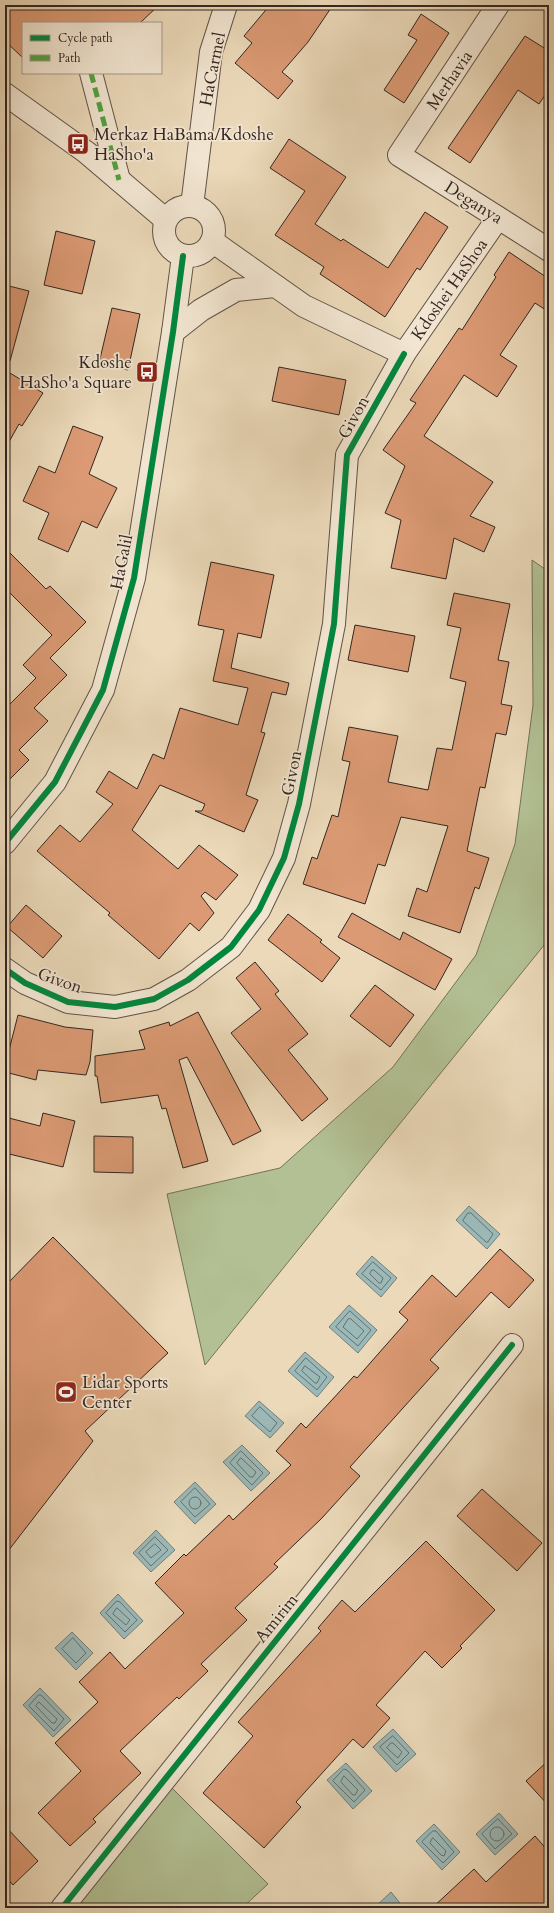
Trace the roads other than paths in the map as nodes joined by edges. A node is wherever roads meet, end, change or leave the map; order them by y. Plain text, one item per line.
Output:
1 (226, 5) edge
2 (498, 5) edge
3 (91, 74) edge
4 (5, 94) edge
5 (399, 155) joint
6 (119, 180) junction
7 (192, 206) junction
8 (498, 218) junction
9 (166, 220) junction
10 (212, 241) junction
11 (549, 250) edge
12 (183, 256) junction
13 (275, 286) junction
14 (173, 332) junction
15 (404, 354) junction
16 (5, 843) edge
17 (5, 969) edge
18 (512, 1345) dead end
19 (62, 1908) edge

1 - 7 street, HaCarmel
2 - 5 street, Merhavia
3 - 6 street
4 - 6 street
5 - 8 street, Deganya
6 - 9 street
7 - 9 street
7 - 10 street
8 - 11 street, Deganya
8 - 15 street, Kdoshei HaShoa
9 - 12 street
10 - 12 street
10 - 13 street, Kdoshei HaShoa
12 - 14 street, HaGalil
13 - 14 street
13 - 15 street, Kdoshei HaShoa
14 - 16 street, HaGalil
15 - 17 street, Givon
18 - 19 street, Amirim

